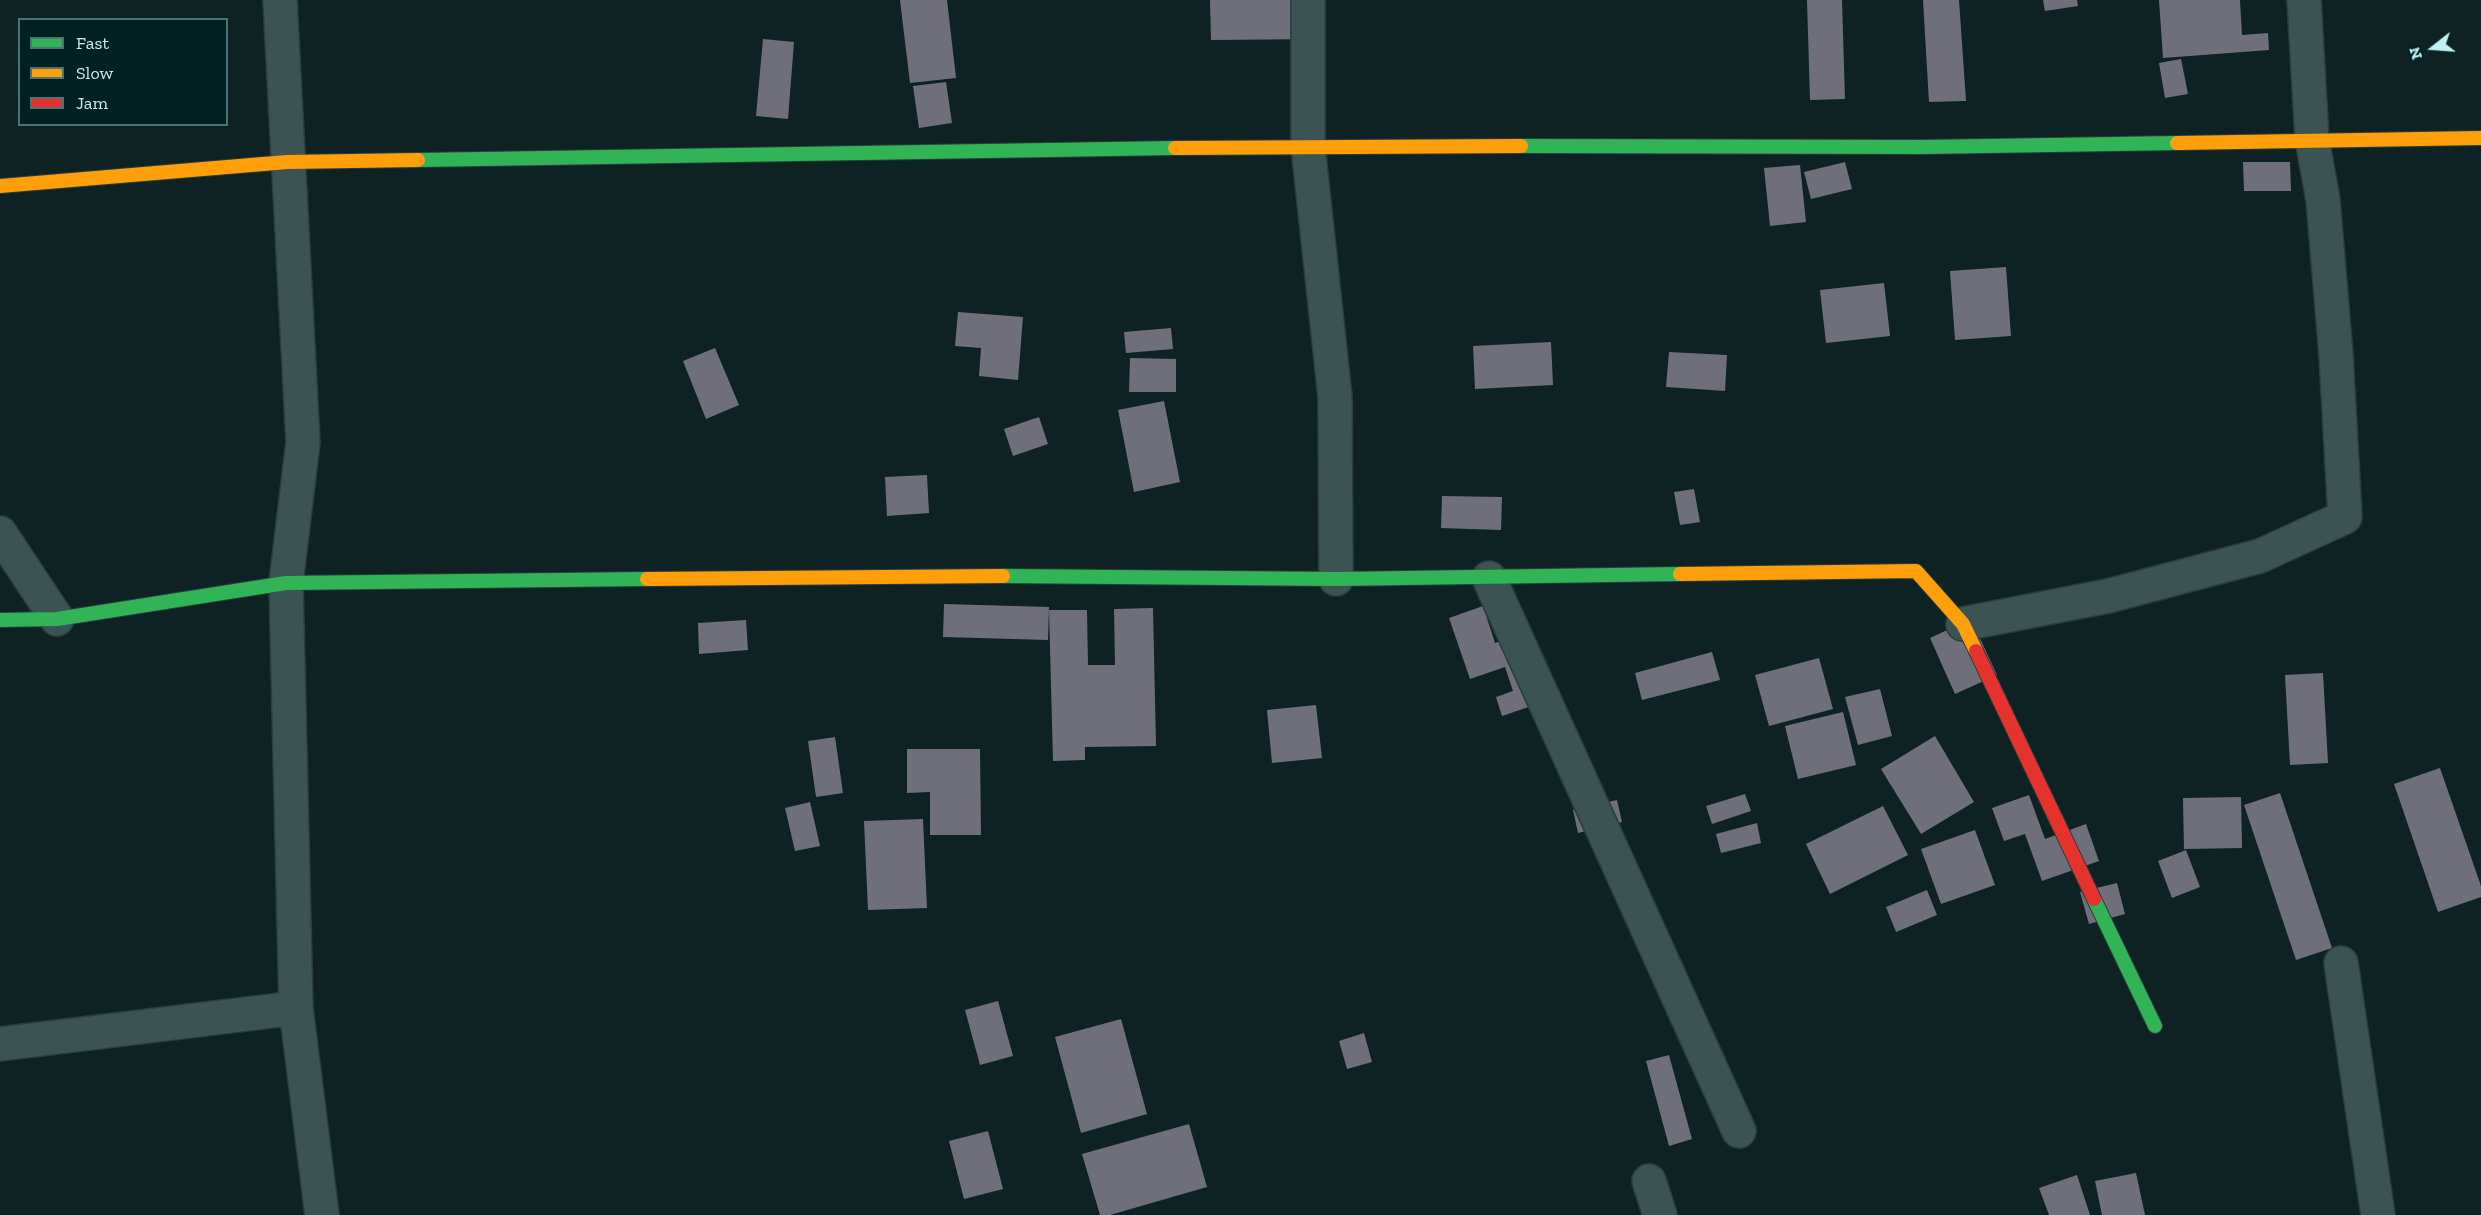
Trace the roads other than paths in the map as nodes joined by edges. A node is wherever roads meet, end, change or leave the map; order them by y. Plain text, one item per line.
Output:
1 (280, 0) edge
2 (1308, 0) edge
3 (2304, 0) edge
4 (2481, 138) edge
5 (2312, 140) junction
6 (1308, 146) junction
7 (287, 162) junction
8 (0, 186) edge
9 (0, 533) edge
10 (1489, 578) junction
11 (1336, 579) junction
12 (286, 583) junction
13 (57, 618) junction
14 (0, 620) edge
15 (1963, 624) junction
16 (2341, 963) dead end
17 (296, 1008) junction
18 (2155, 1026) dead end
19 (0, 1044) edge
20 (1739, 1131) dead end
21 (1649, 1181) dead end
22 (322, 1215) edge
23 (1660, 1215) edge
24 (2378, 1215) edge

1 - 7 street
2 - 6 street
3 - 5 street
4 - 5 street
5 - 6 street
5 - 15 street
6 - 7 street
6 - 11 street
7 - 8 street
7 - 12 street
9 - 13 street
10 - 11 street
10 - 15 street
10 - 20 street
11 - 12 street
12 - 13 street
12 - 17 street
13 - 14 street
15 - 18 street
16 - 24 street
17 - 19 street
17 - 22 street
21 - 23 street

